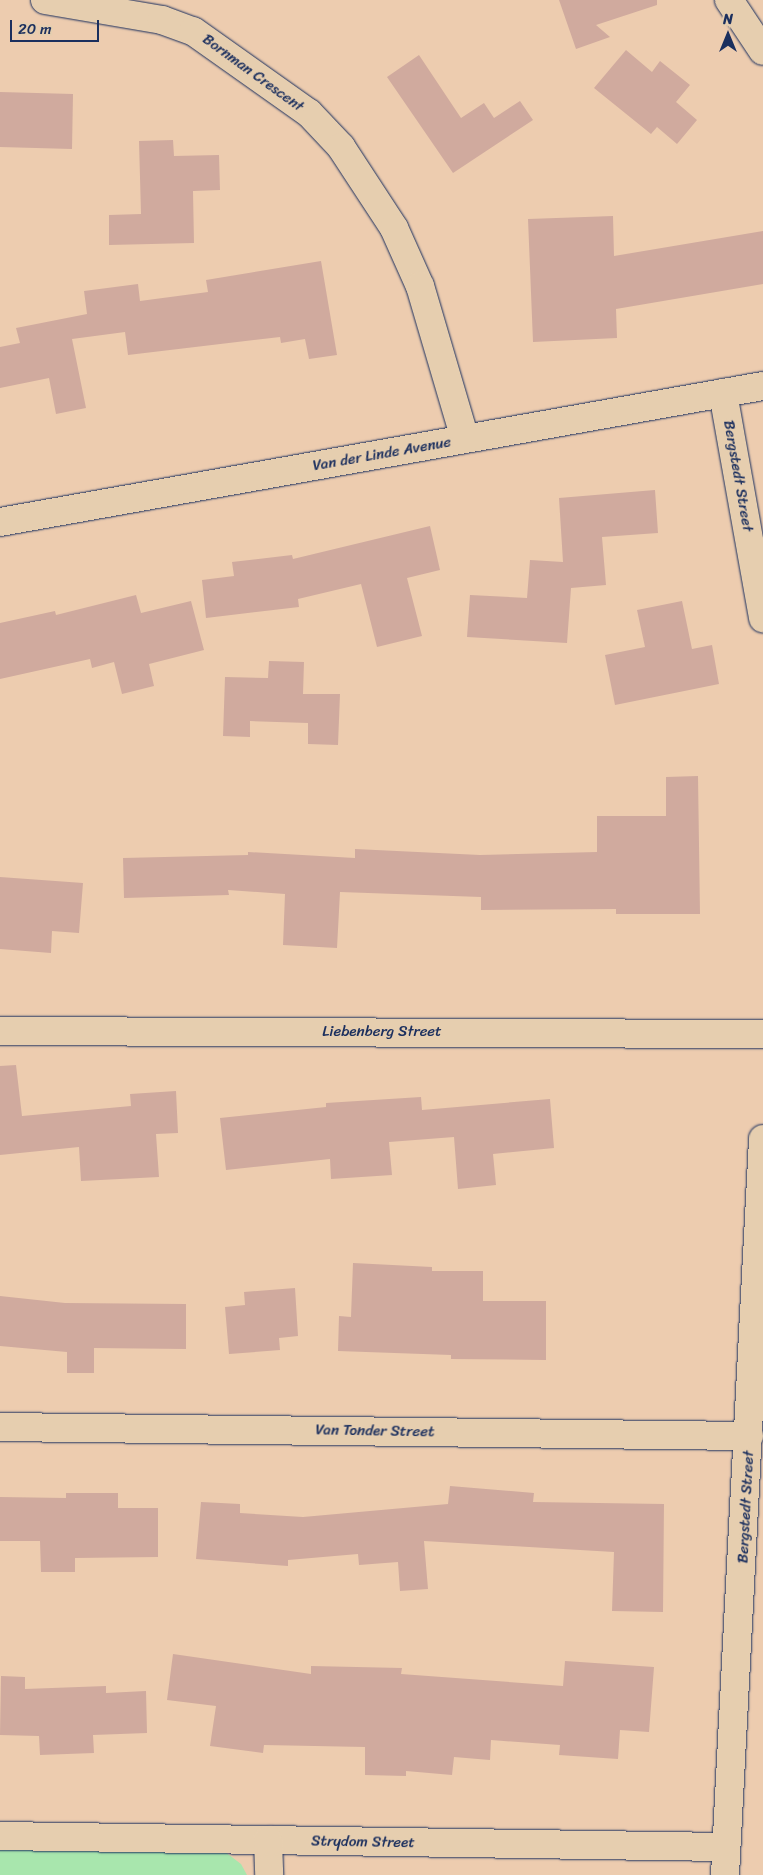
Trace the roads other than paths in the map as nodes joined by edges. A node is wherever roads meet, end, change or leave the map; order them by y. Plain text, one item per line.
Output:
1 (45, 0) edge
2 (729, 0) edge
3 (763, 51) edge
4 (763, 386) edge
5 (723, 393) junction
6 (465, 439) junction
7 (0, 522) edge
8 (763, 618) edge
9 (0, 1030) edge
10 (763, 1034) edge
11 (763, 1139) edge
12 (0, 1427) edge
13 (749, 1436) junction
14 (0, 1836) edge
15 (268, 1840) junction
16 (725, 1847) junction
17 (269, 1875) edge
18 (725, 1875) edge

1 - 6 street, Bornman Crescent
2 - 3 street
4 - 5 street, Van der Linde Avenue
5 - 6 street, Van der Linde Avenue
5 - 8 street, Bergstedt Street
6 - 7 street, Van der Linde Avenue
9 - 10 street, Liebenberg Street
11 - 13 street, Bergstedt Street
12 - 13 street, Van Tonder Street
13 - 16 street, Bergstedt Street
14 - 15 street, Strydom Street
15 - 16 street, Strydom Street
15 - 17 street
16 - 18 street, Bergstedt Street

